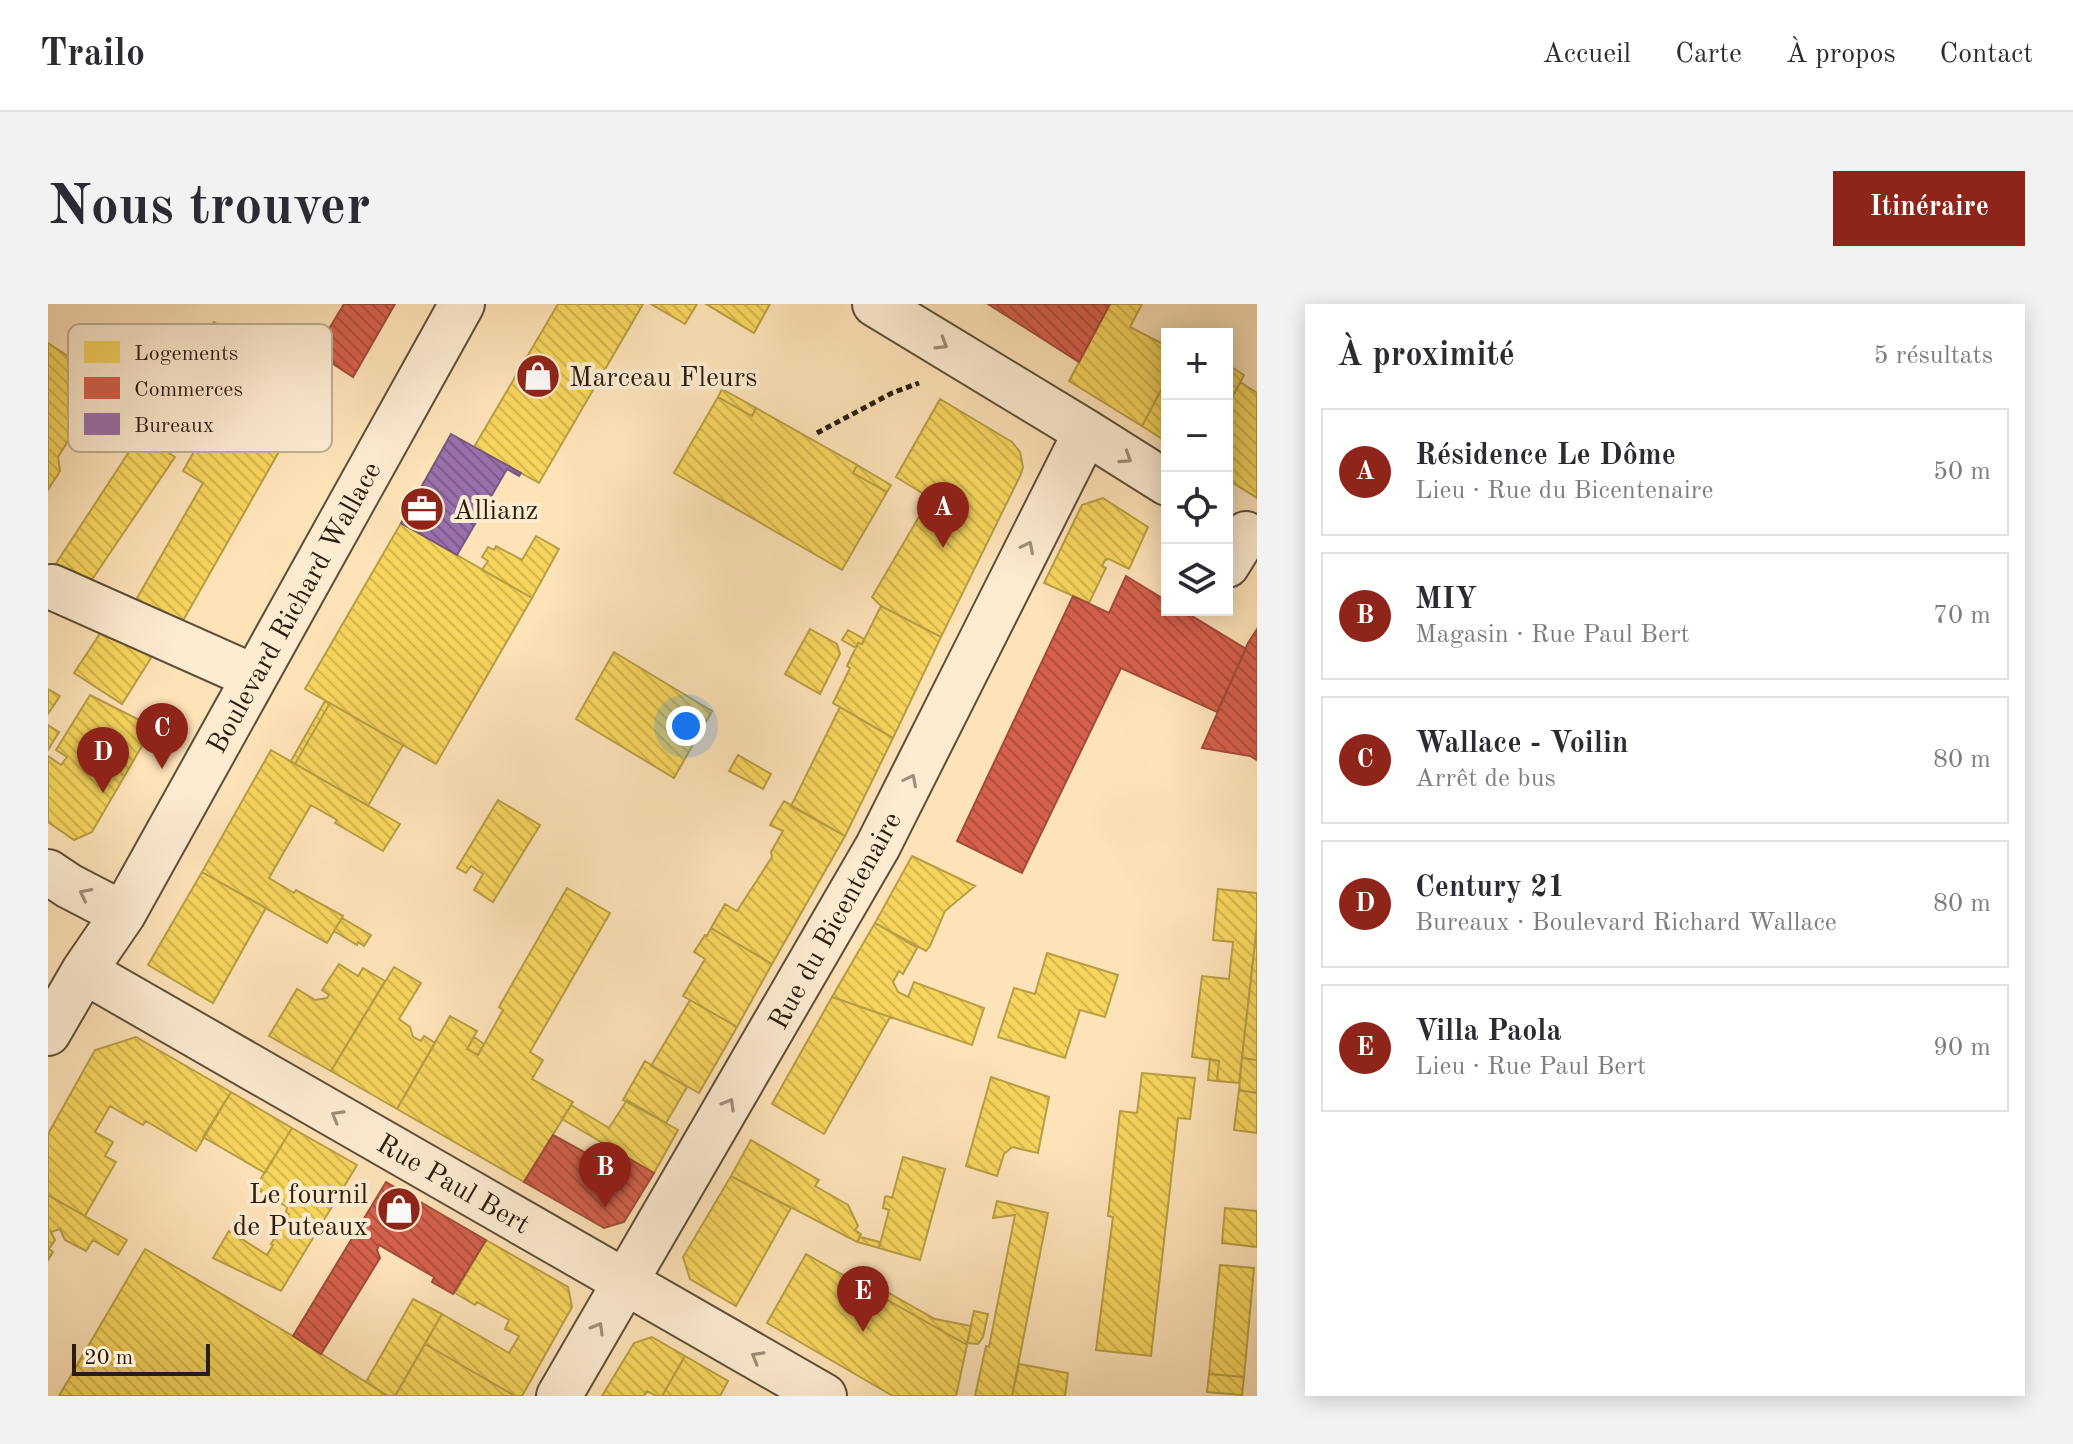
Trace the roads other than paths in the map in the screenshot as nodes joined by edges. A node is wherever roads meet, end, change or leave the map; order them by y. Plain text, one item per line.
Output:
1 (462, 304) edge
2 (875, 304) edge
3 (1086, 432) junction
4 (1161, 479) edge
5 (52, 587) dead end
6 (254, 677) junction
7 (48, 872) edge
8 (123, 914) junction
9 (84, 971) junction
10 (48, 1033) edge
11 (625, 1281) junction
12 (559, 1396) edge
13 (824, 1396) edge

1 - 6 street, Boulevard Richard Wallace
2 -> 3 street
3 -> 4 street
11 -> 3 street, Rue du Bicentenaire
5 - 6 street
6 - 8 street, Boulevard Richard Wallace
8 -> 7 street
8 - 9 street, Boulevard Richard Wallace
9 - 10 street, Boulevard Richard Wallace
11 -> 9 street, Rue Paul Bert
12 -> 11 street, Rue du Bicentenaire
13 -> 11 street, Rue Paul Bert

